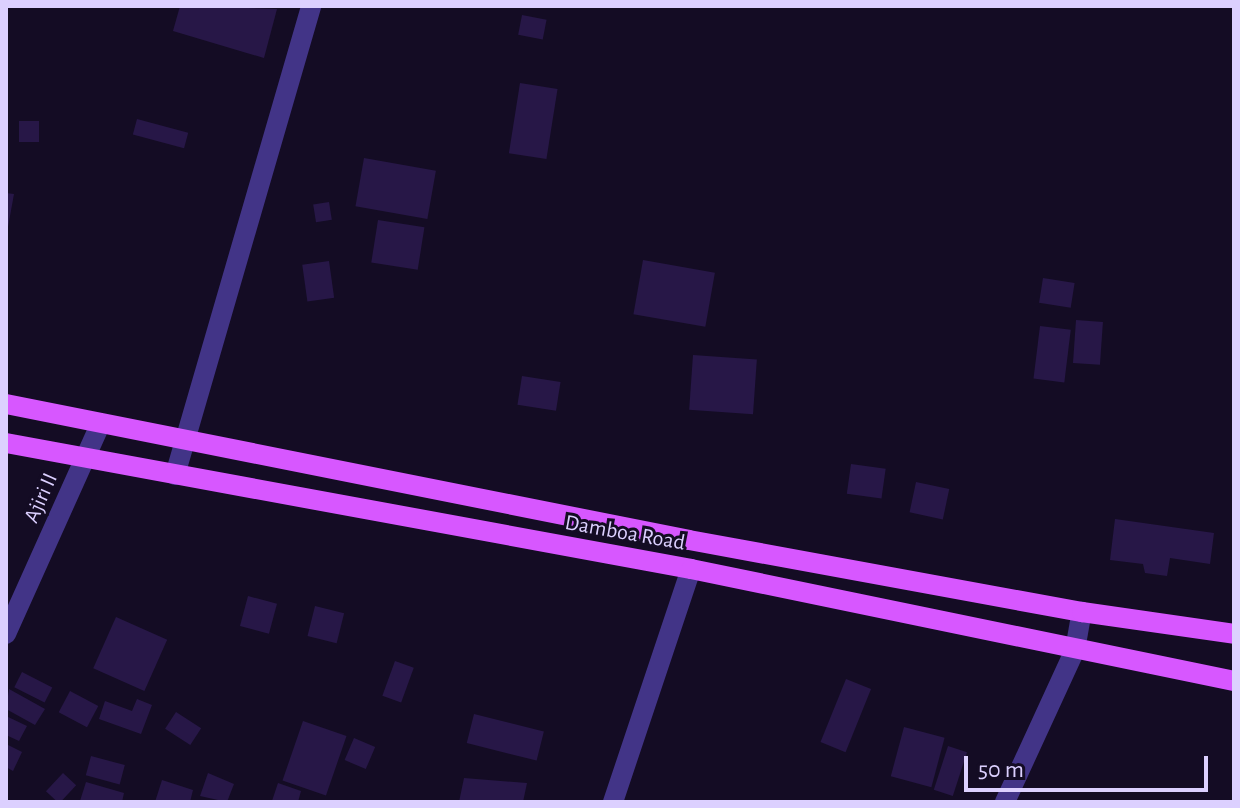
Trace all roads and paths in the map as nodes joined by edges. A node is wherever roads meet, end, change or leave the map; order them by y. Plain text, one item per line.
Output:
1 (311, 6) edge
2 (6, 404) edge
3 (100, 425) junction
4 (180, 442) junction
5 (6, 443) edge
6 (84, 460) junction
7 (175, 475) junction
8 (691, 569) junction
9 (1082, 612) junction
10 (6, 634) edge
11 (1234, 634) edge
12 (1075, 650) junction
13 (1234, 681) edge
14 (613, 802) edge
15 (1005, 802) edge

1 - 4 street
2 - 3 main road, Damboa Road
3 - 4 main road, Damboa Road
3 - 6 street, Ajiri II
4 - 7 street
4 - 9 main road, Damboa Road
5 - 6 main road, Damboa Road
6 - 7 main road, Damboa Road
6 - 10 street, Ajiri II
7 - 8 main road, Damboa Road
8 - 12 main road, Damboa Road
8 - 14 street
9 - 11 main road, Damboa Road
9 - 12 street
12 - 13 main road, Damboa Road
12 - 15 street

